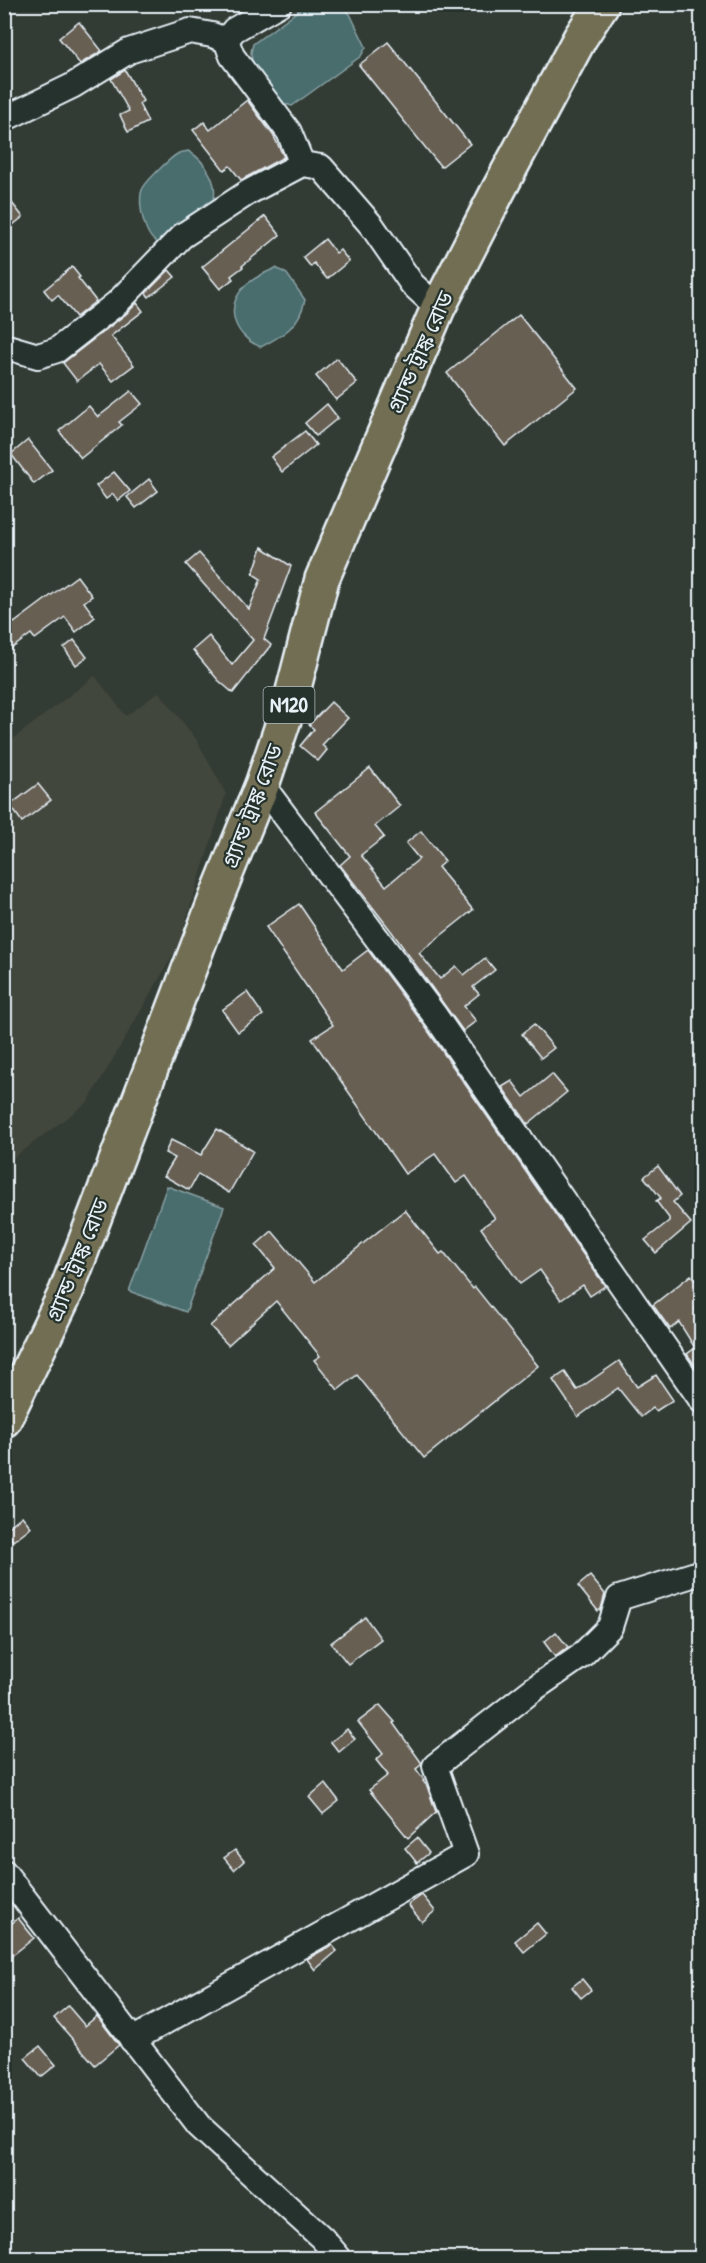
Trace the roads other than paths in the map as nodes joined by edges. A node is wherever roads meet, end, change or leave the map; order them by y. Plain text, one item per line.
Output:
1 (279, 4) edge
2 (602, 4) edge
3 (226, 40) junction
4 (4, 119) edge
5 (302, 164) junction
6 (438, 308) junction
7 (4, 346) edge
8 (262, 785) junction
9 (702, 1401) edge
10 (4, 1420) edge
11 (702, 1572) edge
12 (4, 1872) edge
13 (132, 2040) junction
14 (339, 2259) edge

1 - 3 street
2 - 6 highway, গ্র্যান্ড ট্রাঙ্ক রোড / N120
3 - 4 street
3 - 5 street
5 - 6 street
5 - 7 street
6 - 8 highway, গ্র্যান্ড ট্রাঙ্ক রোড / N120
8 - 9 street
8 - 10 highway, গ্র্যান্ড ট্রাঙ্ক রোড / N120
11 - 13 street
12 - 13 street
13 - 14 street

